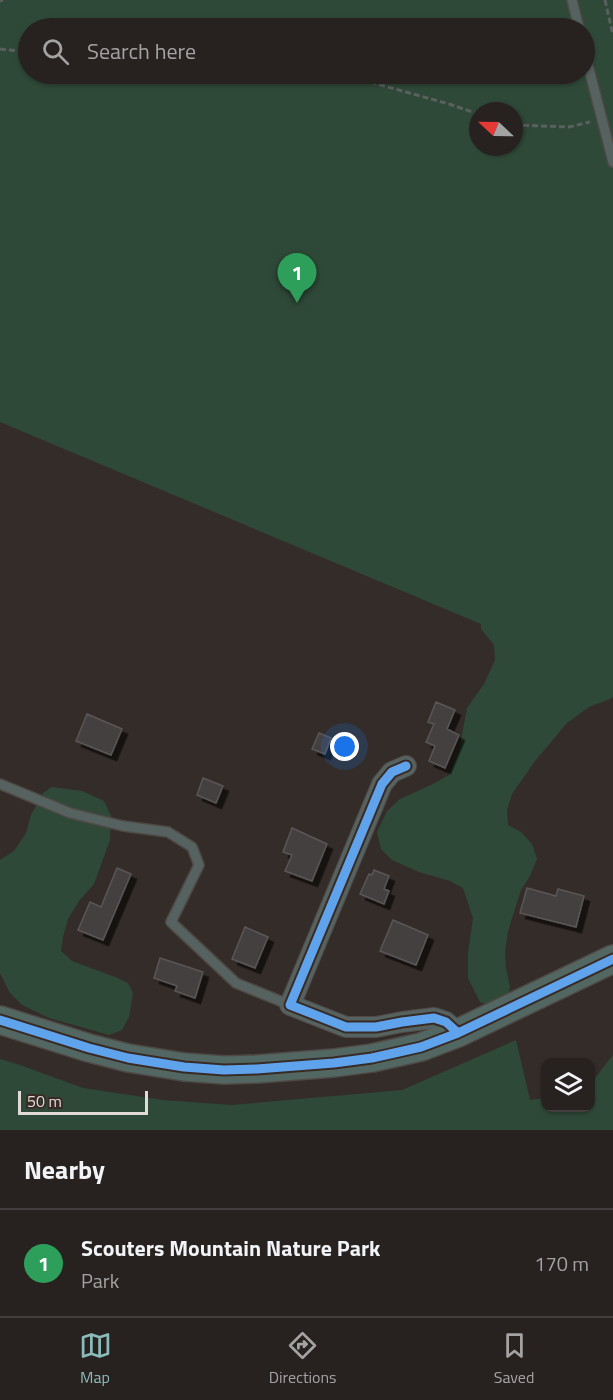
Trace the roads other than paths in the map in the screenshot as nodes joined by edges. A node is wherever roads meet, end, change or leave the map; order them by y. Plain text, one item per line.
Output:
1 (572, 0) edge
2 (576, 18) edge
3 (593, 84) edge
4 (613, 162) edge
5 (406, 766) dead end
6 (0, 784) edge
7 (613, 959) edge
8 (290, 1005) junction
9 (0, 1020) edge
10 (458, 1033) junction

1 - 2 lane
3 - 4 lane
5 - 8 street
6 - 8 lane
7 - 10 main road
8 - 10 street
9 - 10 main road

